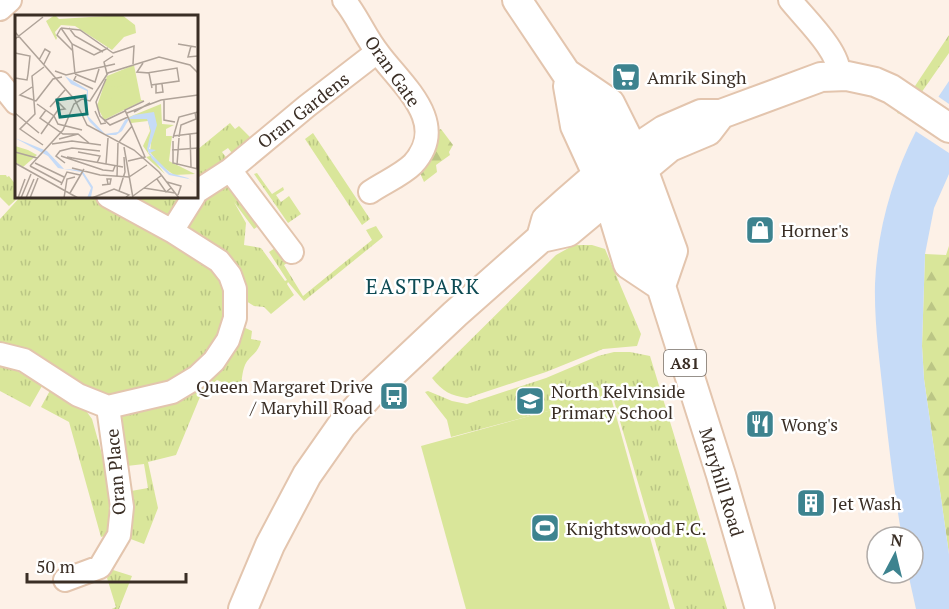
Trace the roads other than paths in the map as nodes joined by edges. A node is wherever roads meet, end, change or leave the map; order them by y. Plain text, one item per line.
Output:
1 (344, 0) edge
2 (517, 0) edge
3 (790, 0) edge
4 (377, 52) junction
5 (566, 73) junction
6 (839, 75) junction
7 (0, 83) edge
8 (15, 102) edge
9 (949, 128) edge
10 (230, 170) junction
11 (621, 173) junction
12 (198, 191) edge
13 (370, 192) dead end
14 (112, 198) edge
15 (193, 198) edge
16 (172, 231) junction
17 (292, 252) dead end
18 (661, 286) junction
19 (0, 354) edge
20 (108, 407) junction
21 (65, 580) dead end
22 (243, 609) edge
23 (760, 609) edge

1 - 4 street, Oran Gate
2 - 5 main road
3 - 6 street
4 - 10 street, Oran Gardens
4 - 13 street, Oran Gate
5 - 11 main road
5 - 11 main road
6 - 9 main road
6 - 11 main road
7 - 8 street
10 - 12 street, Oran Gardens
10 - 17 street
11 - 18 main road
11 - 18 main road
11 - 22 main road
14 - 16 street
15 - 16 street
16 - 20 street
18 - 23 main road, Maryhill Road / A81
19 - 20 street
20 - 21 street, Oran Place

